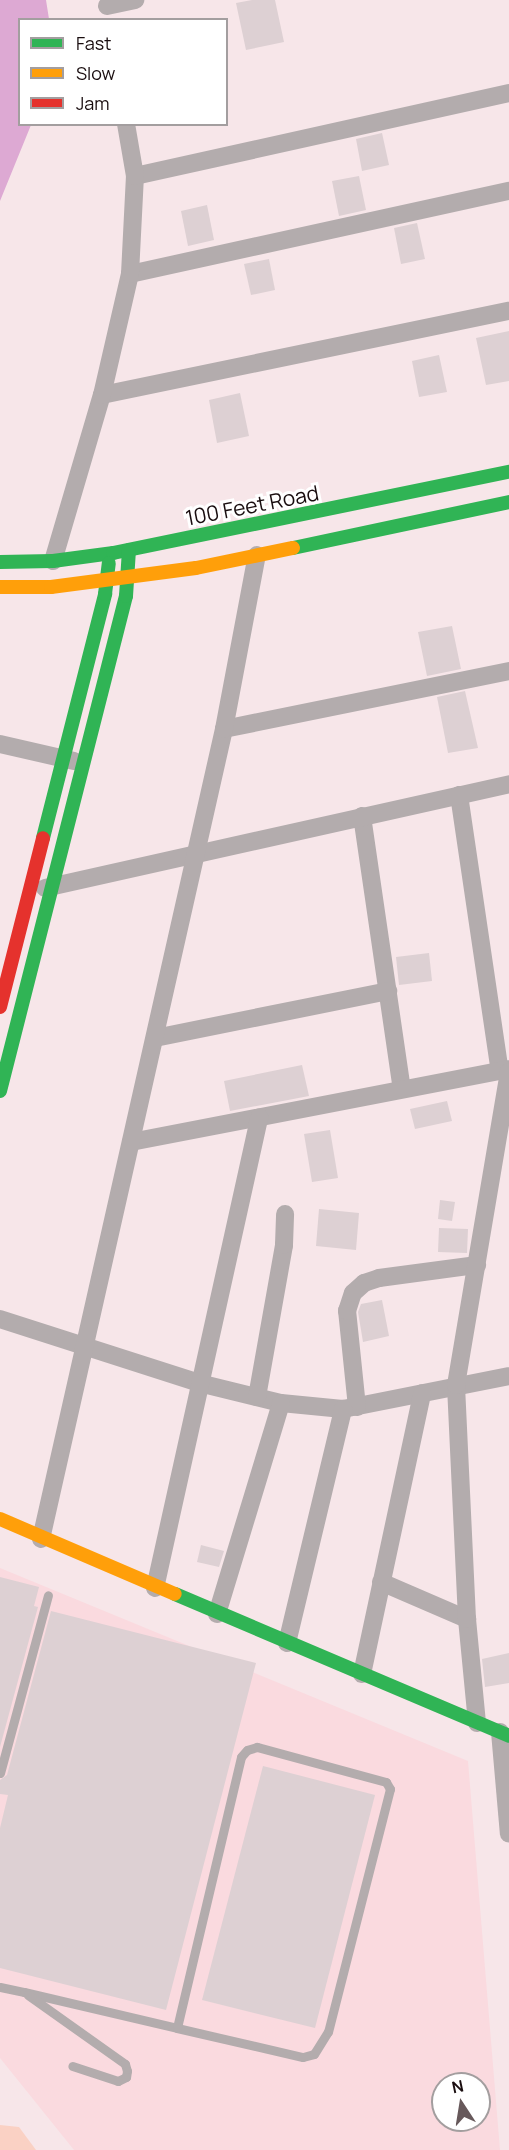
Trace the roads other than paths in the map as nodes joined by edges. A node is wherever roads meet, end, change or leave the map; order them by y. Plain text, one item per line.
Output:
1 (135, 0) edge
2 (107, 9) edge
3 (509, 93) edge
4 (126, 126) edge
5 (135, 176) junction
6 (509, 191) edge
7 (130, 274) junction
8 (509, 311) edge
9 (102, 395) junction
10 (509, 472) edge
11 (509, 502) edge
12 (129, 550) junction
13 (109, 553) junction
14 (257, 555) junction
15 (53, 561) junction
16 (0, 562) edge
17 (129, 576) junction
18 (108, 579) junction
19 (0, 587) edge
20 (509, 671) edge
21 (224, 729) junction
22 (0, 744) edge
23 (63, 758) junction
24 (83, 763) junction
25 (509, 784) edge
26 (459, 795) junction
27 (362, 816) junction
28 (196, 852) junction
29 (52, 886) junction
30 (30, 891) junction
31 (388, 991) junction
32 (0, 1007) edge
33 (155, 1038) junction
34 (506, 1071) edge
35 (402, 1089) junction
36 (0, 1091) edge
37 (259, 1117) junction
38 (131, 1142) junction
39 (285, 1214) dead end
40 (477, 1265) junction
41 (0, 1319) edge
42 (85, 1346) junction
43 (509, 1376) edge
44 (203, 1384) junction
45 (456, 1385) junction
46 (422, 1393) junction
47 (257, 1397) junction
48 (281, 1403) junction
49 (350, 1408) junction
50 (0, 1519) edge
51 (41, 1539) junction
52 (381, 1582) junction
53 (155, 1587) junction
54 (48, 1595) dead end
55 (218, 1614) junction
56 (467, 1619) junction
57 (287, 1643) junction
58 (362, 1674) junction
59 (477, 1723) junction
60 (504, 1734) edge
61 (0, 1773) edge
62 (509, 1834) edge
63 (0, 1987) edge
64 (24, 1992) junction
65 (177, 2028) junction
66 (72, 2066) dead end

1 - 2 street
3 - 5 street
4 - 5 street
5 - 7 street
6 - 7 street
7 - 9 street
8 - 9 street
9 - 15 street
10 - 12 street, 100 Feet Road
11 - 14 street
12 - 13 street, 100 Feet Road
12 - 17 street
13 - 15 street, 100 Feet Road
13 - 18 street
14 - 17 street
14 - 21 street
15 - 16 street, 100 Feet Road
17 - 18 street
17 - 24 street
18 - 19 street
18 - 23 street
20 - 21 street
21 - 28 street
22 - 23 street
23 - 24 street
23 - 30 street
24 - 29 street
25 - 26 street
26 - 27 street
26 - 34 street
27 - 28 street
27 - 31 street
28 - 29 street
28 - 33 street
29 - 30 street
29 - 36 street
30 - 32 street
31 - 33 street
31 - 35 street
33 - 38 street
34 - 35 street
34 - 40 street
35 - 37 street
37 - 38 street
37 - 44 street
38 - 42 street
39 - 47 street
40 - 45 street
40 - 49 street
41 - 42 street
42 - 44 street
42 - 51 street
43 - 45 street
44 - 47 street
44 - 53 street
45 - 46 street
45 - 56 street
46 - 49 street
46 - 52 street
47 - 48 street
48 - 49 street
48 - 55 street
49 - 57 street
50 - 51 street
51 - 53 street
52 - 56 street
52 - 58 street
53 - 55 street
54 - 61 lane
55 - 57 street
56 - 59 street
57 - 58 street
58 - 59 street
59 - 60 street
60 - 62 street
63 - 64 lane
64 - 65 lane
64 - 66 lane
65 - 65 lane

